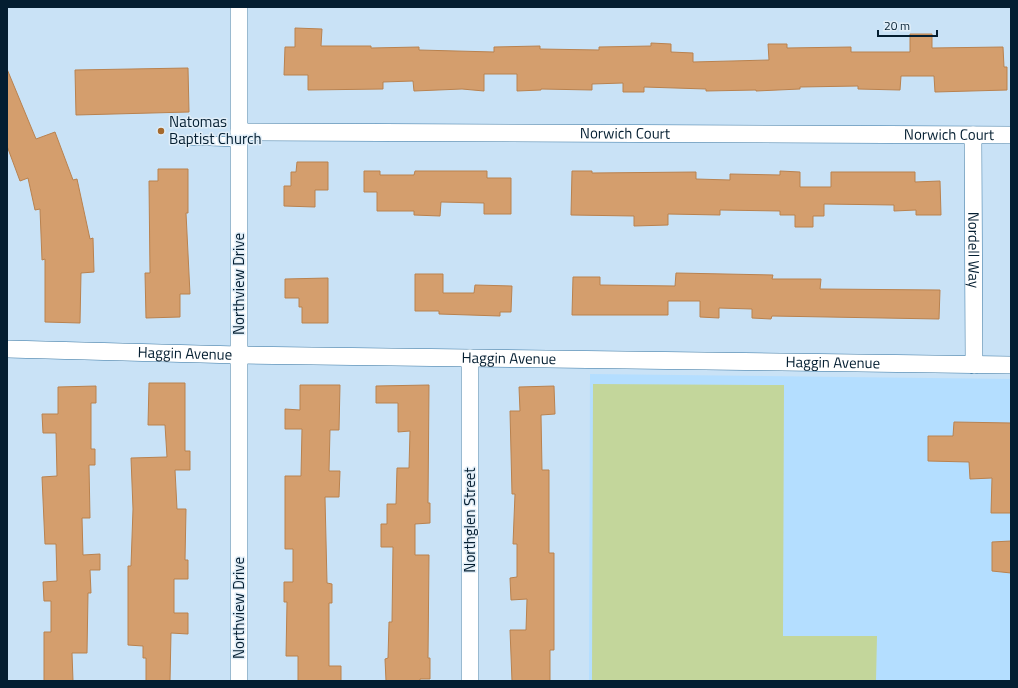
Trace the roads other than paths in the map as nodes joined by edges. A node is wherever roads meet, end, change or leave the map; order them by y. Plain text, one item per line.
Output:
1 (239, 7) edge
2 (973, 135) junction
3 (1011, 135) edge
4 (239, 137) junction
5 (181, 140) dead end
6 (7, 349) edge
7 (239, 355) junction
8 (470, 358) junction
9 (974, 365) junction
10 (1011, 365) edge
11 (239, 681) edge
12 (470, 681) edge

1 - 4 street, Northview Drive
2 - 3 street, Norwich Court
2 - 4 street, Norwich Court
2 - 9 street, Nordell Way
4 - 5 lane
4 - 7 street, Northview Drive
6 - 7 street, Haggin Avenue
7 - 8 street, Haggin Avenue
7 - 11 street, Northview Drive
8 - 9 street, Haggin Avenue
8 - 12 street, Northglen Street
9 - 10 street, Haggin Avenue

